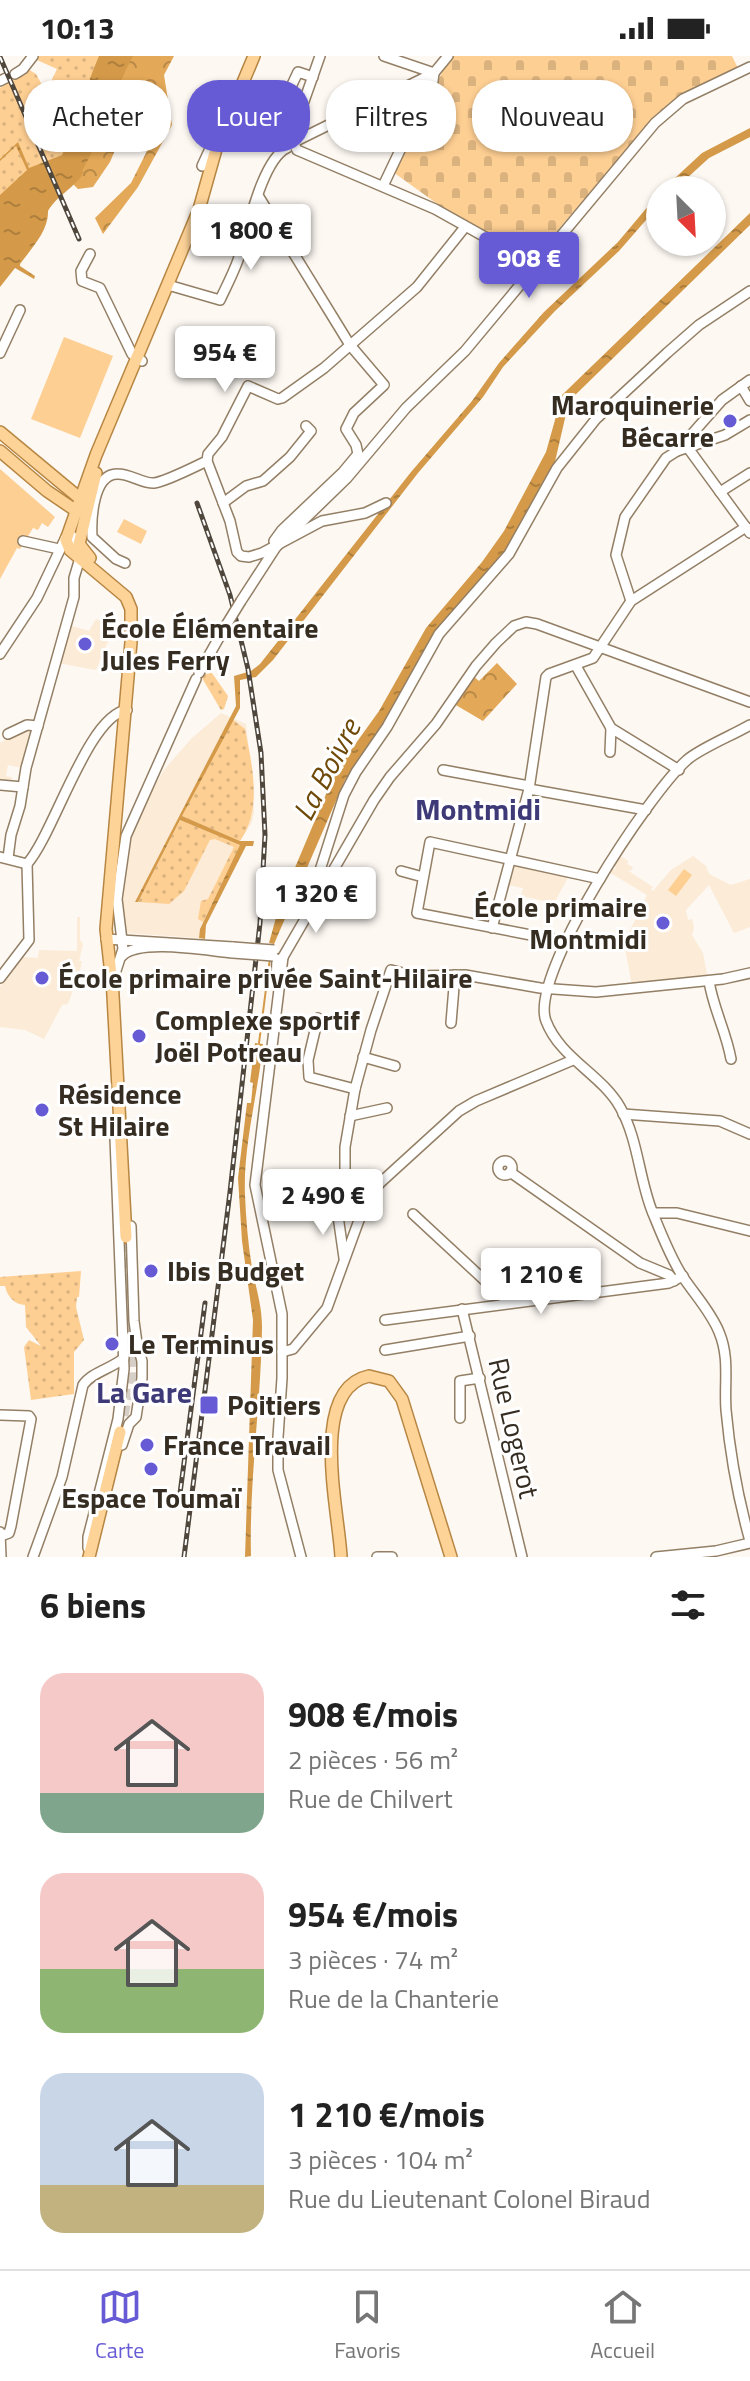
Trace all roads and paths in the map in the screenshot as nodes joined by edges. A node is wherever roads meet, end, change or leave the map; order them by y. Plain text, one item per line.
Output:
1 (33, 56) edge
2 (254, 56) edge
3 (320, 56) edge
4 (384, 56) edge
5 (448, 56) edge
6 (750, 67) edge
7 (434, 73) junction
8 (7, 77) edge
9 (313, 77) junction
10 (244, 80) edge
11 (294, 80) edge
12 (310, 86) edge
13 (310, 135) edge
14 (208, 152) edge
15 (215, 152) edge
16 (278, 152) edge
17 (302, 152) edge
18 (202, 166) dead end
19 (383, 186) junction
20 (259, 197) junction
21 (465, 227) junction
22 (90, 254) dead end
23 (523, 265) dead end
24 (170, 286) junction
25 (750, 291) edge
26 (20, 310) dead end
27 (350, 345) junction
28 (0, 353) edge
29 (139, 359) junction
30 (746, 383) edge
31 (750, 401) edge
32 (750, 420) edge
33 (306, 426) dead end
34 (0, 432) edge
35 (682, 450) junction
36 (0, 451) edge
37 (207, 461) junction
38 (90, 469) junction
39 (750, 473) edge
40 (55, 480) junction
41 (720, 492) junction
42 (223, 503) junction
43 (386, 503) dead end
44 (83, 504) junction
45 (748, 530) edge
46 (66, 537) junction
47 (80, 537) junction
48 (23, 541) dead end
49 (276, 547) junction
50 (59, 549) junction
51 (80, 558) junction
52 (125, 563) dead end
53 (631, 601) junction
54 (131, 642) junction
55 (601, 648) junction
56 (0, 654) edge
57 (576, 666) junction
58 (750, 702) edge
59 (125, 710) junction
60 (750, 725) edge
61 (38, 726) junction
62 (611, 728) junction
63 (8, 734) dead end
64 (610, 752) dead end
65 (443, 770) dead end
66 (679, 770) junction
67 (0, 785) edge
68 (23, 787) junction
69 (529, 787) junction
70 (646, 810) junction
71 (4, 857) edge
72 (510, 858) junction
73 (27, 864) junction
74 (401, 871) dead end
75 (423, 877) junction
76 (600, 879) junction
77 (313, 906) junction
78 (492, 928) junction
79 (117, 936) junction
80 (567, 942) junction
81 (153, 947) junction
82 (233, 950) junction
83 (277, 956) junction
84 (120, 959) junction
85 (750, 973) edge
86 (455, 975) junction
87 (0, 978) edge
88 (709, 981) junction
89 (112, 984) junction
90 (546, 988) junction
91 (318, 1018) dead end
92 (451, 1023) dead end
93 (363, 1057) junction
94 (731, 1059) dead end
95 (573, 1060) junction
96 (395, 1066) dead end
97 (355, 1089) junction
98 (387, 1108) dead end
99 (623, 1114) junction
100 (350, 1116) junction
101 (118, 1120) junction
102 (750, 1134) edge
103 (510, 1172) dead end
104 (653, 1213) junction
105 (413, 1214) dead end
106 (750, 1231) edge
107 (126, 1237) tunnel mouth
108 (344, 1258) junction
109 (678, 1278) junction
110 (509, 1303) junction
111 (462, 1309) junction
112 (385, 1320) dead end
113 (470, 1336) junction
114 (385, 1350) dead end
115 (138, 1351) junction
116 (282, 1352) junction
117 (124, 1356) junction
118 (100, 1374) junction
119 (480, 1378) junction
120 (123, 1381) junction
121 (0, 1415) edge
122 (460, 1418) dead end
123 (118, 1419) junction
124 (124, 1428) junction
125 (0, 1533) edge
126 (750, 1542) edge
127 (1, 1557) edge
128 (33, 1557) edge
129 (89, 1557) edge
130 (301, 1557) edge
131 (341, 1557) edge
132 (379, 1557) edge
133 (392, 1557) edge
134 (451, 1557) edge
135 (522, 1557) edge
136 (656, 1557) edge

1 - 8 street
2 - 10 main road
3 - 9 street
4 - 7 street
5 - 7 street
6 - 49 street
7 - 13 street
7 - 19 street
9 - 11 street
9 - 12 street
14 - 18 street
15 - 24 main road
16 - 20 street
17 - 19 street
19 - 21 street
20 - 24 street
20 - 27 street
21 - 23 street
21 - 27 street
22 - 29 street
24 - 29 main road
25 - 77 street
26 - 28 street
27 - 37 street
27 - 49 street
29 - 38 main road
29 - 44 main road
30 - 31 street
30 - 35 street
32 - 35 street
33 - 42 street
34 - 40 main road
35 - 41 street
35 - 53 street
36 - 44 main road
37 - 42 street
37 - 44 street
38 - 40 main road
38 - 44 main road
39 - 41 street
40 - 44 main road
41 - 45 street
42 - 49 street
43 - 49 street
44 - 46 main road
44 - 47 main road
44 - 52 street
45 - 53 street
46 - 47 street
46 - 50 street
46 - 51 main road
47 - 54 main road
48 - 50 street
49 - 79 street, bridge
50 - 56 street
51 - 54 main road
51 - 61 street
53 - 55 street
54 - 59 main road
55 - 57 street
55 - 58 street
55 - 77 street
57 - 62 street
57 - 69 street
59 - 73 street
59 - 79 main road
60 - 66 street
61 - 63 street
61 - 68 street
62 - 64 street
62 - 66 street
65 - 69 street
66 - 70 street
67 - 68 street
68 - 71 street
69 - 70 street
69 - 72 street
70 - 76 street
71 - 73 street
72 - 75 street
72 - 76 street
72 - 78 street
73 - 87 street
74 - 75 street
75 - 78 street
76 - 80 street
77 - 83 street
78 - 80 street
79 - 81 street
79 - 82 street
79 - 84 street
79 - 89 main road
80 - 90 street
81 - 82 street
81 - 84 street
82 - 83 street, bridge
83 - 116 street
84 - 89 street
85 - 88 street
86 - 90 street
86 - 92 street
86 - 93 street
88 - 90 street
88 - 94 street
89 - 101 main road
90 - 95 street
91 - 97 street
93 - 96 street
93 - 97 street
95 - 99 street
95 - 108 street
97 - 100 street
98 - 100 street
99 - 102 street
99 - 104 street
100 - 108 street
101 - 107 main road
101 - 115 street
101 - 117 street
103 - 109 street
104 - 106 street
104 - 109 street
105 - 110 street
108 - 116 street
109 - 110 street
109 - 126 street
110 - 111 street
111 - 112 street
111 - 113 street, Rue Logerot
113 - 114 street
113 - 119 street, Rue Logerot
115 - 117 street
115 - 124 street
116 - 130 street
117 - 118 street
117 - 120 street
118 - 120 street
118 - 128 street
119 - 122 street
119 - 135 street, Rue Logerot
120 - 123 street
121 - 125 street
123 - 124 street
123 - 129 street
124 - 129 main road
125 - 127 street
126 - 136 street
131 - 134 main road
132 - 133 street

